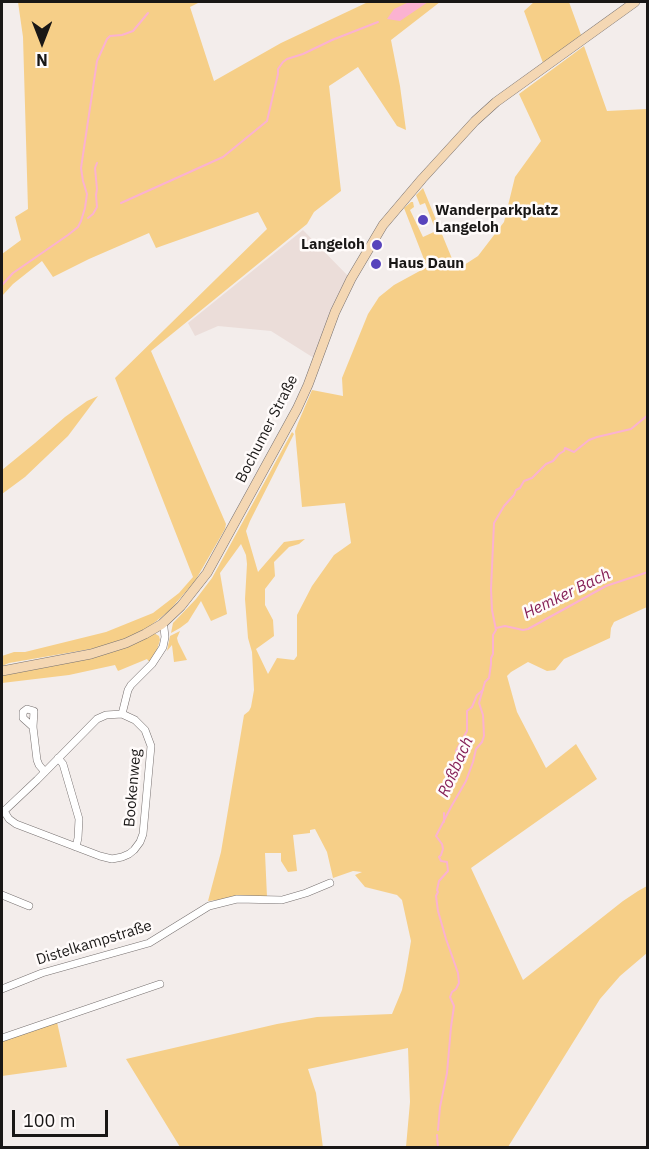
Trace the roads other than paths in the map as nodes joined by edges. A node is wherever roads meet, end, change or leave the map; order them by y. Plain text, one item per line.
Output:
1 (635, 2) edge
2 (162, 624) junction
3 (2, 670) edge
4 (122, 714) junction
5 (33, 727) dead end
6 (58, 758) junction
7 (45, 771) junction
8 (3, 812) edge
9 (76, 847) junction
10 (330, 883) dead end
11 (2, 895) edge
12 (29, 906) dead end
13 (160, 984) dead end
14 (2, 989) edge
15 (2, 1038) edge

1 - 2 main road, Bochumer Straße
2 - 3 main road, Bochumer Straße
2 - 4 street
4 - 6 street
4 - 9 street, Bookenweg
5 - 7 street
6 - 7 street
6 - 9 street
7 - 8 street
8 - 9 street, Bookenweg
10 - 14 street, Distelkampstraße
11 - 12 street
13 - 15 street

